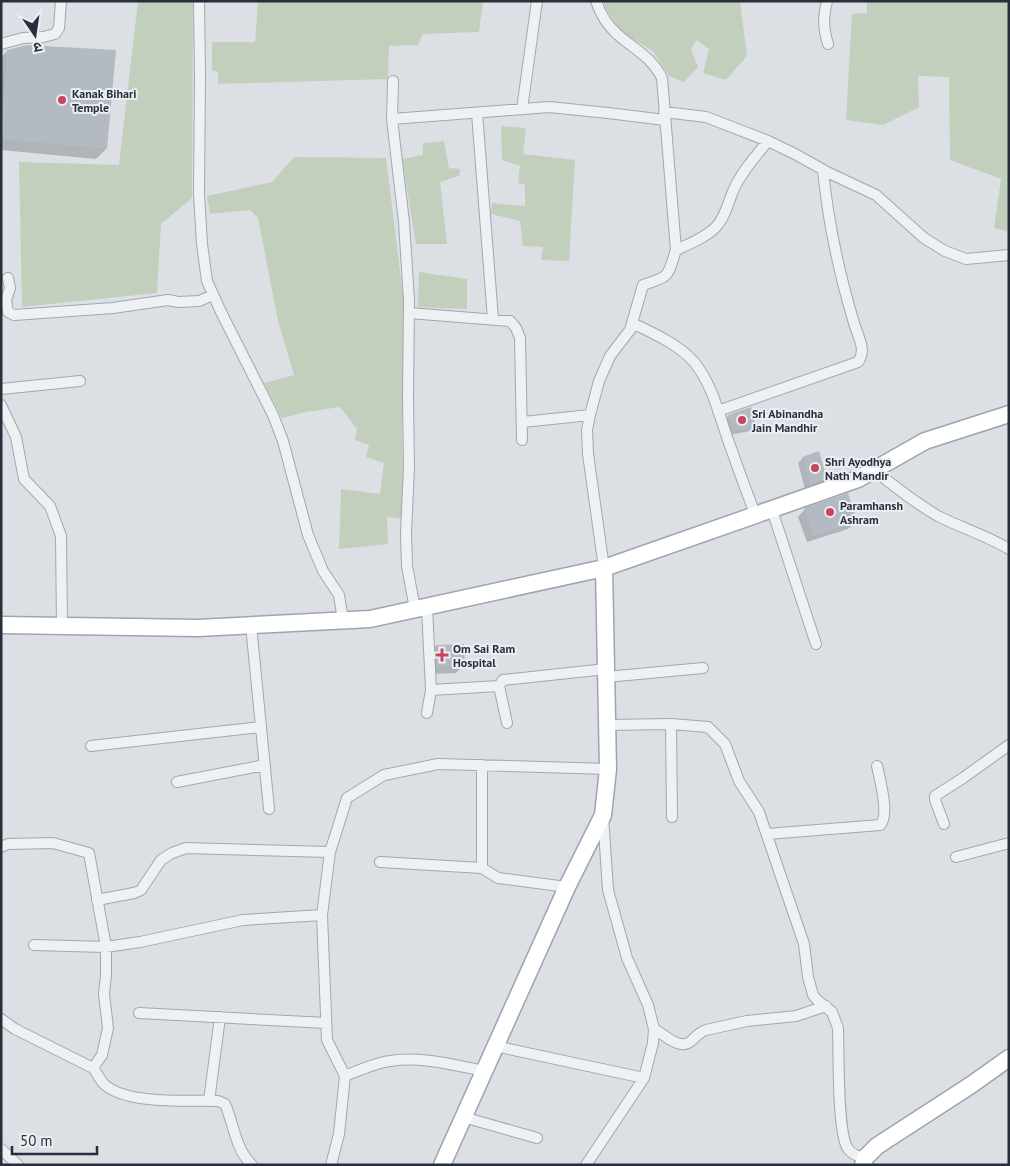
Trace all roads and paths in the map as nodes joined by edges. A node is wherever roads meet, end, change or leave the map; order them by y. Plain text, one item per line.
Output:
1 (61, 1) edge
2 (199, 1) edge
3 (537, 1) edge
4 (596, 1) edge
5 (827, 1) edge
6 (1, 44) edge
7 (828, 44) dead end
8 (393, 81) dead end
9 (522, 109) junction
10 (476, 113) junction
11 (665, 116) junction
12 (392, 119) junction
13 (768, 141) junction
14 (823, 170) junction
15 (676, 250) junction
16 (1009, 255) edge
17 (8, 278) dead end
18 (213, 295) junction
19 (408, 313) junction
20 (493, 319) junction
21 (632, 323) junction
22 (80, 381) dead end
23 (1, 389) edge
24 (1, 405) edge
25 (718, 411) junction
26 (1009, 414) edge
27 (590, 415) junction
28 (523, 422) junction
29 (522, 440) dead end
30 (874, 470) junction
31 (772, 510) junction
32 (756, 516) junction
33 (1009, 549) edge
34 (604, 568) junction
35 (420, 608) junction
36 (343, 620) junction
37 (1, 625) edge
38 (62, 626) junction
39 (251, 626) junction
40 (816, 644) dead end
41 (703, 668) dead end
42 (606, 673) junction
43 (499, 686) junction
44 (430, 690) junction
45 (427, 713) dead end
46 (506, 723) dead end
47 (671, 724) junction
48 (607, 725) junction
49 (261, 727) junction
50 (1009, 745) edge
51 (91, 746) dead end
52 (265, 764) junction
53 (482, 766) junction
54 (877, 766) dead end
55 (608, 769) junction
56 (177, 782) dead end
57 (269, 809) dead end
58 (603, 816) junction
59 (672, 817) dead end
60 (944, 824) dead end
61 (767, 834) junction
62 (1009, 843) edge
63 (1, 847) edge
64 (330, 852) junction
65 (956, 857) dead end
66 (380, 862) dead end
67 (482, 868) junction
68 (567, 886) junction
69 (97, 900) junction
70 (322, 914) junction
71 (34, 945) dead end
72 (106, 947) junction
73 (826, 1006) junction
74 (139, 1013) dead end
75 (220, 1017) junction
76 (1, 1019) edge
77 (326, 1023) junction
78 (654, 1029) junction
79 (495, 1046) junction
80 (1009, 1058) edge
81 (93, 1068) junction
82 (484, 1071) junction
83 (346, 1076) junction
84 (644, 1078) junction
85 (210, 1101) junction
86 (463, 1117) junction
87 (537, 1138) dead end
88 (1, 1149) edge
89 (864, 1161) edge
90 (18, 1165) edge
91 (252, 1165) edge
92 (331, 1165) edge
93 (442, 1165) edge
94 (586, 1165) edge

1 - 6 street
2 - 18 street
3 - 9 street
4 - 11 street
5 - 7 street
8 - 12 street
9 - 10 street
9 - 11 street
10 - 12 street
10 - 20 street
11 - 13 street
11 - 15 street
12 - 19 street
13 - 14 street
13 - 15 street
14 - 16 street
14 - 25 street
15 - 21 street
17 - 18 street
18 - 36 street
19 - 20 street
19 - 35 street
20 - 28 street
21 - 25 street
21 - 27 street
22 - 23 street
24 - 38 street
25 - 32 street
26 - 30 main road
27 - 28 street
27 - 34 street
28 - 29 street
30 - 31 main road
30 - 33 street
31 - 32 main road
31 - 40 street
32 - 34 main road
34 - 35 main road
34 - 42 main road
35 - 36 main road
35 - 44 street
36 - 39 main road
37 - 38 main road
38 - 39 main road
39 - 49 street
41 - 42 street
42 - 43 street
42 - 48 main road
43 - 44 street
43 - 46 street
44 - 45 street
47 - 48 street
47 - 59 street
47 - 61 street
48 - 55 main road
49 - 51 street
49 - 52 street
50 - 60 street
52 - 56 street
52 - 57 street
53 - 55 street
53 - 64 street
53 - 67 street
54 - 61 street
55 - 58 main road
58 - 68 main road
58 - 78 street
61 - 73 street
62 - 65 street
63 - 69 street
64 - 69 street
64 - 70 street
66 - 67 street
67 - 68 street
68 - 79 main road
69 - 72 street
70 - 72 street
70 - 77 street
71 - 72 street
72 - 81 street
73 - 78 street
73 - 89 street
74 - 75 street
75 - 77 street
75 - 85 street
76 - 81 street
77 - 83 street
78 - 84 street
79 - 82 main road
79 - 84 street
80 - 89 main road
81 - 85 street
82 - 83 street
82 - 86 main road
83 - 92 street
84 - 94 street
85 - 91 street
86 - 87 street
86 - 93 main road
88 - 90 street

